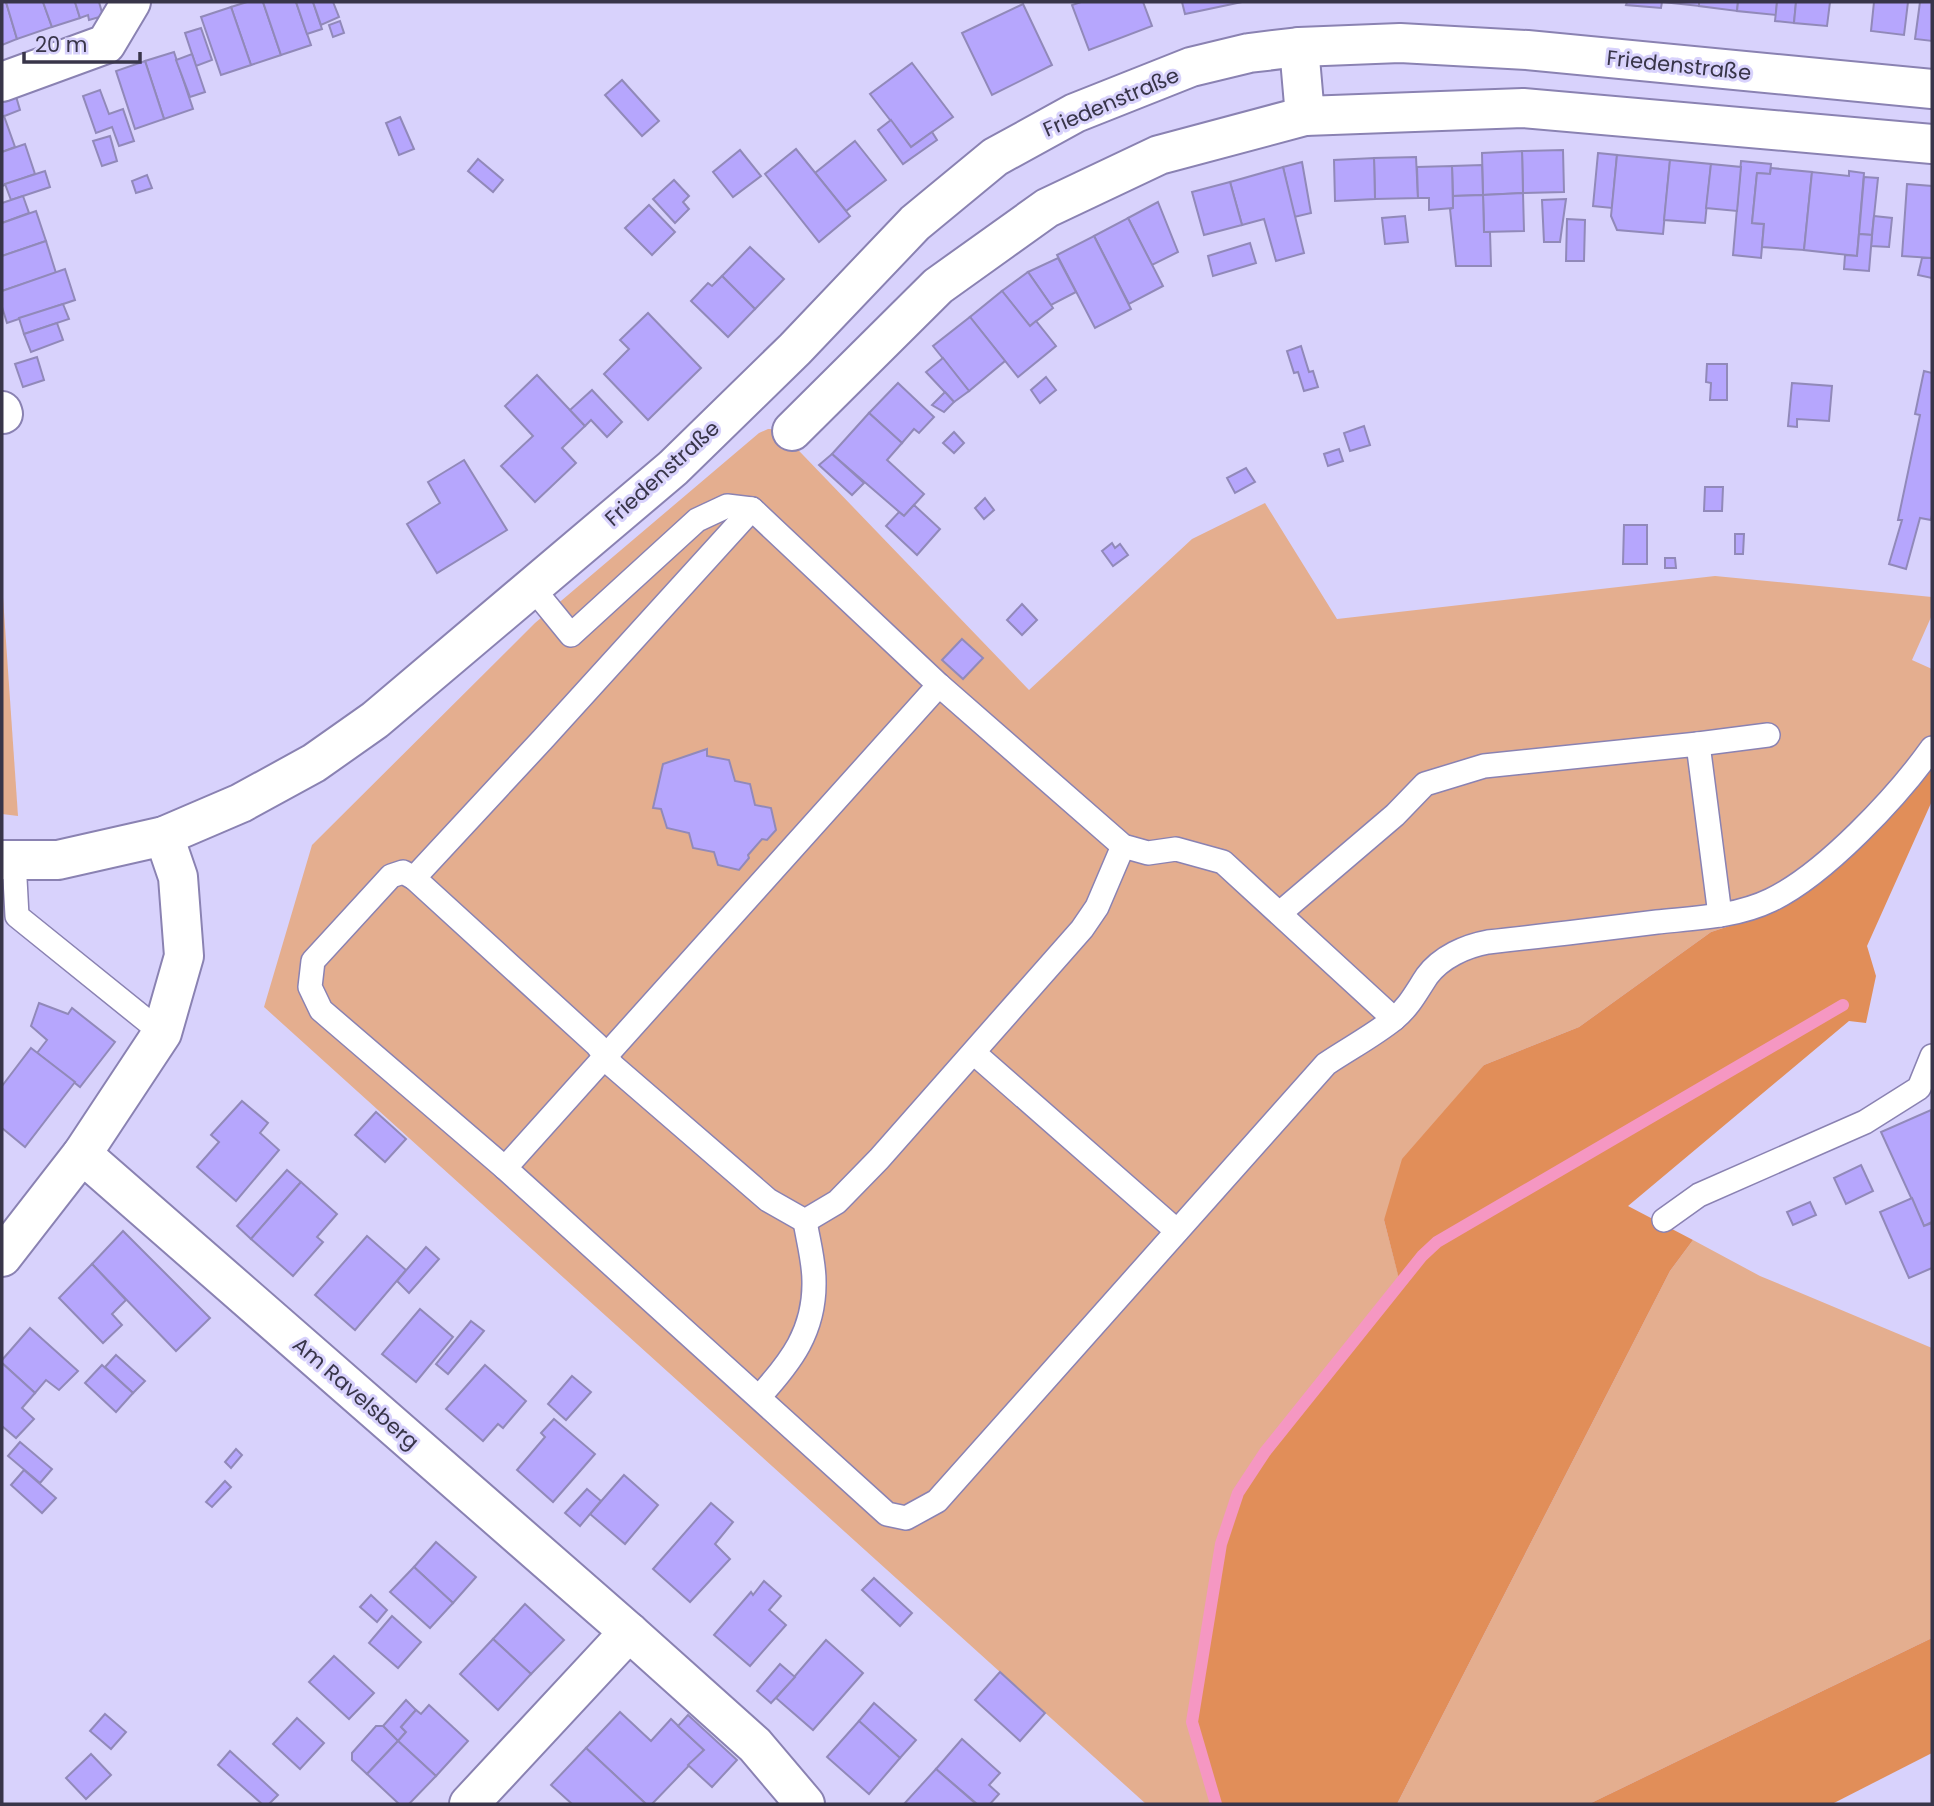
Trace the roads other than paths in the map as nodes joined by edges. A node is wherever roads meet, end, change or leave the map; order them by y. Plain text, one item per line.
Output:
1 (131, 2) edge
2 (1298, 47) junction
3 (2, 82) edge
4 (1932, 89) edge
5 (1305, 116) junction
6 (1932, 144) edge
7 (792, 431) dead end
8 (752, 509) junction
9 (531, 586) junction
10 (939, 685) junction
11 (1768, 735) dead end
12 (1698, 744) junction
13 (1932, 748) edge
14 (164, 836) junction
15 (1123, 846) junction
16 (8, 860) edge
17 (414, 878) junction
18 (1280, 913) junction
19 (1720, 915) junction
20 (1394, 1019) junction
21 (162, 1033) junction
22 (974, 1053) junction
23 (606, 1055) junction
24 (1931, 1067) edge
25 (82, 1154) junction
26 (505, 1168) junction
27 (1664, 1220) dead end
28 (805, 1221) junction
29 (1177, 1231) junction
30 (2, 1257) edge
31 (759, 1397) junction
32 (629, 1632) junction
33 (469, 1804) edge
34 (805, 1804) edge

1 - 3 street
2 - 4 street, Friedenstraße
2 - 5 street
2 - 9 street, Friedenstraße
5 - 6 street
5 - 7 street
8 - 9 lane
8 - 10 lane
8 - 17 lane
9 - 14 street, Friedenstraße
10 - 15 lane
10 - 23 lane
11 - 12 lane
12 - 18 lane
12 - 19 lane
13 - 19 lane
14 - 16 street, Friedenstraße
14 - 21 street
15 - 18 lane
15 - 22 lane
16 - 21 lane
17 - 23 lane
17 - 26 lane
18 - 20 lane
19 - 20 lane
20 - 29 lane
21 - 25 street
22 - 28 lane
22 - 29 lane
23 - 26 lane
23 - 28 lane
24 - 27 lane
25 - 30 street
25 - 32 street, Am Ravelsberg
26 - 31 lane
28 - 31 lane
29 - 31 lane
32 - 33 street
32 - 34 street, Am Ravelsberg

